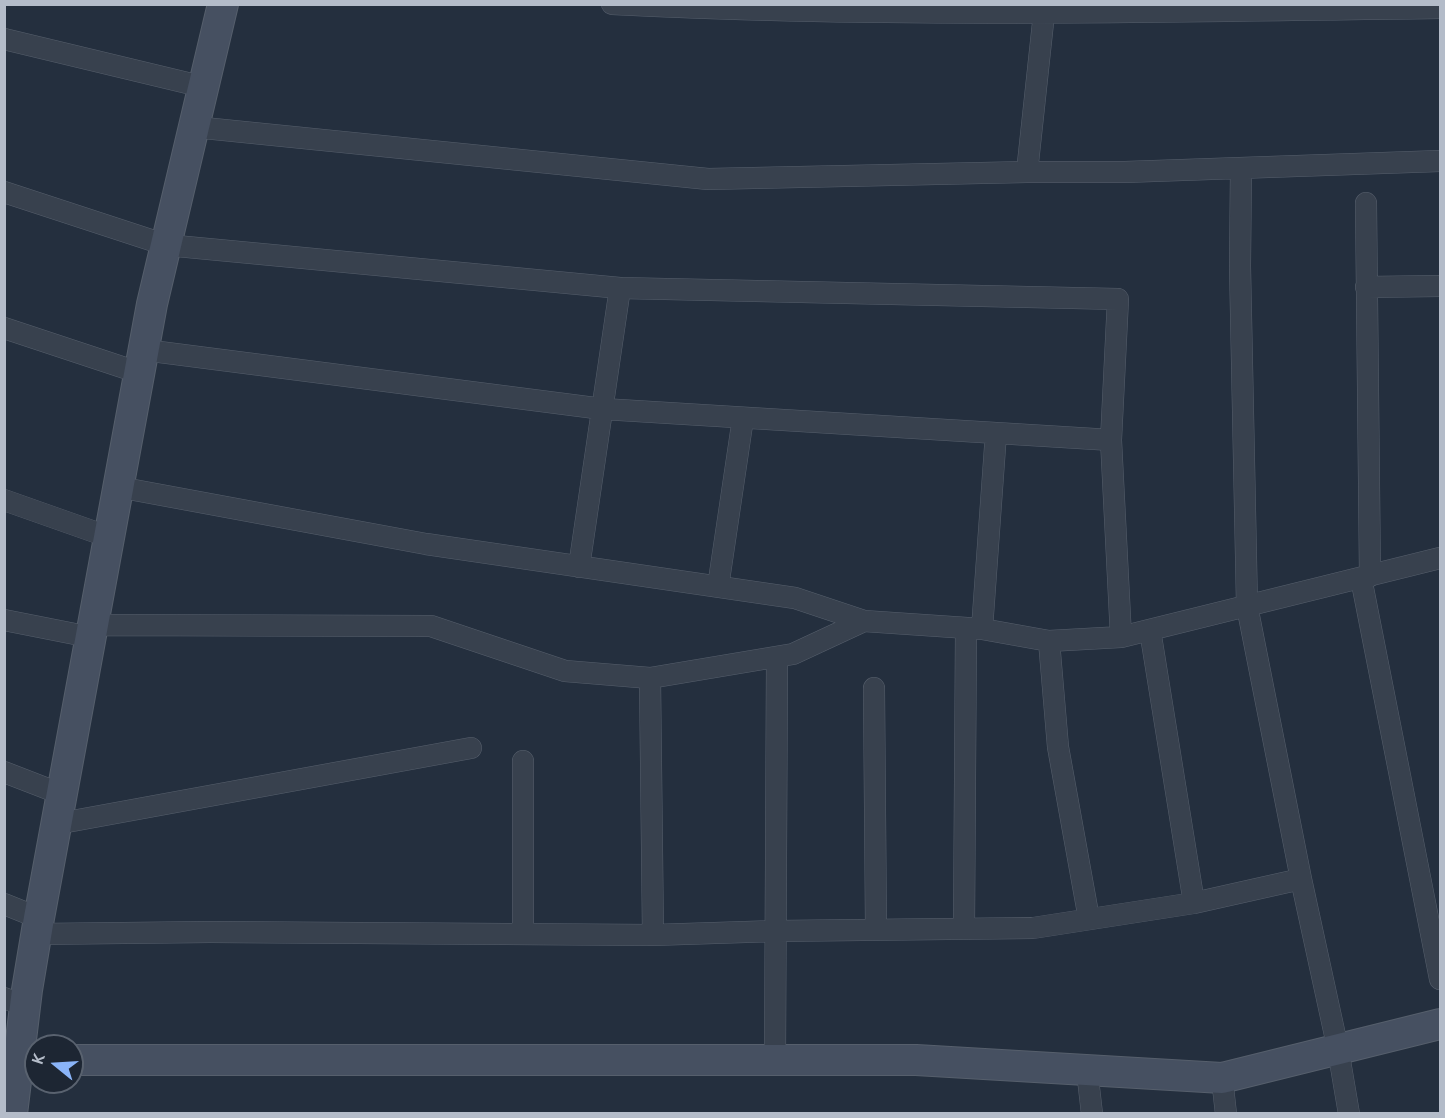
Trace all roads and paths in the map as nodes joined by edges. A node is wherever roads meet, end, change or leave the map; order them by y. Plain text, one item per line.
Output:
1 (223, 4) edge
2 (612, 4) edge
3 (1440, 8) edge
4 (1044, 9) edge
5 (4, 39) edge
6 (204, 87) junction
7 (194, 127) junction
8 (1440, 162) edge
9 (1241, 168) junction
10 (1027, 172) junction
11 (4, 192) edge
12 (1366, 202) dead end
13 (166, 246) junction
14 (1440, 286) edge
15 (1366, 287) junction
16 (620, 288) junction
17 (4, 328) edge
18 (142, 362) junction
19 (603, 409) junction
20 (743, 418) junction
21 (996, 433) junction
22 (1112, 440) junction
23 (118, 487) junction
24 (4, 500) edge
25 (109, 537) junction
26 (1440, 558) edge
27 (579, 567) junction
28 (1365, 577) junction
29 (718, 587) junction
30 (1247, 606) junction
31 (4, 620) edge
32 (864, 621) junction
33 (974, 628) junction
34 (1150, 630) junction
35 (91, 631) junction
36 (1121, 637) junction
37 (1049, 641) junction
38 (777, 657) junction
39 (650, 678) junction
40 (874, 687) dead end
41 (471, 748) dead end
42 (523, 761) dead end
43 (4, 772) edge
44 (61, 794) junction
45 (56, 824) junction
46 (1301, 879) junction
47 (1194, 903) junction
48 (4, 904) edge
49 (1089, 920) junction
50 (38, 926) junction
51 (964, 929) junction
52 (876, 930) junction
53 (776, 931) junction
54 (523, 934) junction
55 (653, 935) junction
56 (1440, 979) edge
57 (15, 1002) edge
58 (1440, 1024) edge
59 (24, 1046) edge
60 (1338, 1049) junction
61 (84, 1060) edge
62 (775, 1060) junction
63 (1087, 1070) junction
64 (24, 1071) edge
65 (1222, 1078) junction
66 (12, 1113) edge
67 (1092, 1113) edge
68 (1226, 1113) edge
69 (1349, 1113) edge

1 - 6 main road
2 - 4 street
3 - 4 street
4 - 10 street
5 - 6 street
6 - 7 main road
7 - 10 street
7 - 13 main road
8 - 9 street
9 - 10 street
9 - 30 street
11 - 13 street
12 - 15 street
13 - 16 street
13 - 18 main road
14 - 15 street
15 - 28 street
16 - 19 street
16 - 22 street
17 - 18 street
18 - 19 street
18 - 23 main road
19 - 20 street
19 - 27 street
20 - 21 street
20 - 29 street
21 - 22 street
21 - 33 street
22 - 36 street
23 - 25 main road
23 - 27 street
24 - 25 street
25 - 35 main road
26 - 28 street
27 - 29 street
28 - 30 street
28 - 56 street
29 - 32 street
30 - 34 street
30 - 46 street
31 - 35 street
32 - 33 street
32 - 38 street
33 - 37 street
33 - 51 street
34 - 36 street
34 - 47 street
35 - 39 street
35 - 44 main road
36 - 37 street
37 - 49 street
38 - 39 street
38 - 53 street
39 - 55 street
40 - 52 street
41 - 45 street
42 - 54 street
43 - 44 street
44 - 45 main road
45 - 50 main road
46 - 47 street
46 - 60 street
47 - 49 street
48 - 50 street
49 - 51 street
50 - 54 street
50 - 57 main road
51 - 52 street
52 - 53 street
53 - 55 street
53 - 62 street
54 - 55 street
57 - 59 main road
58 - 60 main road
60 - 65 main road
60 - 69 street
61 - 62 main road
62 - 63 main road
63 - 65 main road
63 - 67 street
64 - 66 main road
65 - 68 street

